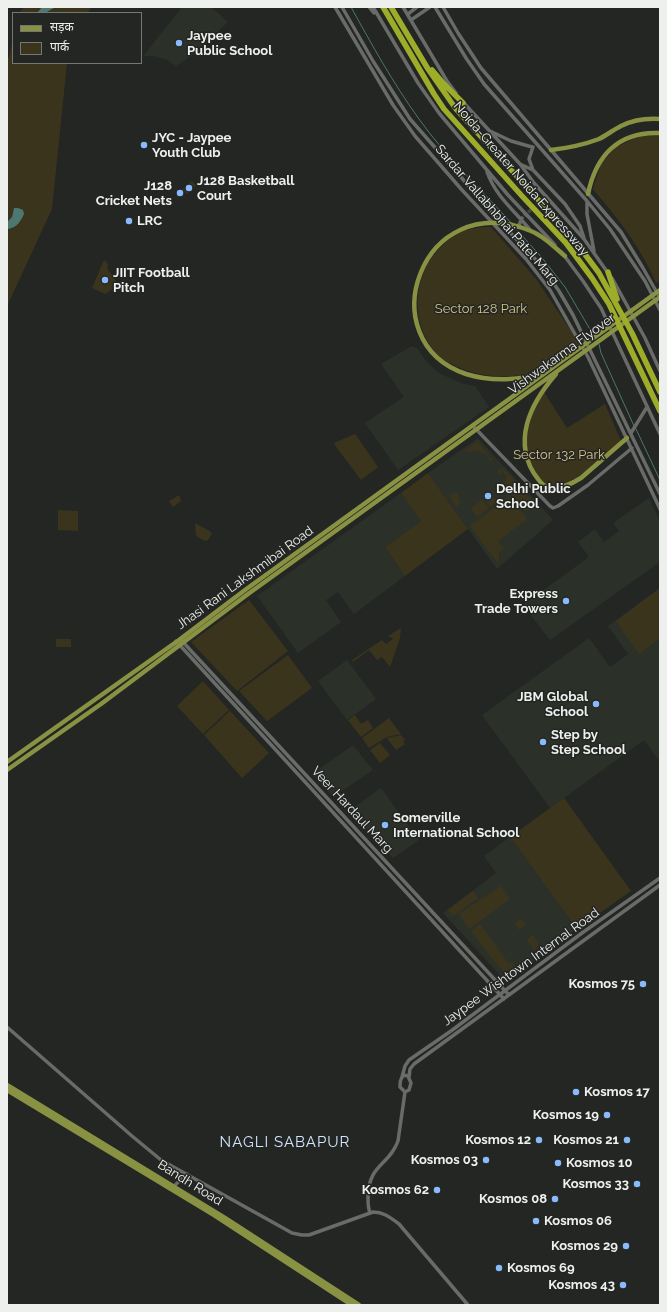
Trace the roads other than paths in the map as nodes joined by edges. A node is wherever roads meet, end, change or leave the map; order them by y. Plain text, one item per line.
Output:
1 (335, 7) edge
2 (342, 7) edge
3 (369, 7) edge
4 (373, 7) edge
5 (383, 7) edge
6 (392, 7) edge
7 (403, 7) edge
8 (417, 7) edge
9 (430, 7) edge
10 (435, 7) edge
11 (443, 7) edge
12 (408, 14) junction
13 (380, 20) junction
14 (412, 20) junction
15 (418, 52) junction
16 (464, 103) junction
17 (660, 119) edge
18 (487, 129) junction
19 (660, 133) edge
20 (536, 144) junction
21 (532, 148) junction
22 (551, 150) junction
23 (520, 164) junction
24 (486, 169) junction
25 (533, 170) junction
26 (553, 191) junction
27 (588, 194) junction
28 (548, 195) tunnel mouth
29 (587, 201) junction
30 (523, 217) junction
31 (494, 223) junction
32 (502, 224) junction
33 (517, 227) junction
34 (531, 231) junction
35 (584, 239) junction
36 (595, 254) junction
37 (565, 256) junction
38 (608, 272) junction
39 (649, 279) junction
40 (645, 281) junction
41 (660, 290) edge
42 (660, 297) edge
43 (620, 309) junction
44 (660, 310) edge
45 (553, 368) junction
46 (561, 368) junction
47 (660, 371) edge
48 (660, 392) edge
49 (520, 395) junction
50 (647, 406) junction
51 (495, 410) joint
52 (660, 411) edge
53 (474, 428) junction
54 (632, 431) junction
55 (660, 434) edge
56 (627, 438) junction
57 (632, 448) junction
58 (660, 494) edge
59 (660, 509) edge
60 (180, 642) junction
61 (7, 762) edge
62 (7, 770) edge
63 (660, 878) edge
64 (660, 885) edge
65 (505, 991) junction
66 (501, 995) junction
67 (509, 995) junction
68 (504, 999) junction
69 (7, 1027) edge
70 (402, 1077) junction
71 (409, 1077) junction
72 (7, 1085) edge
73 (7, 1090) edge
74 (405, 1092) junction
75 (187, 1174) junction
76 (172, 1187) junction
77 (370, 1213) junction
78 (352, 1305) edge
79 (359, 1305) edge
80 (468, 1305) edge

1 - 31 street, Sardar Vallabhbhai Patel Marg
2 - 32 street, Sardar Vallabhbhai Patel Marg
3 - 13 street
4 - 13 street
5 - 52 highway, Noida-Greater Noida Expressway
6 - 15 highway, Noida-Greater Noida Expressway
7 - 12 street
8 - 12 street
9 - 14 street
10 - 20 street
11 - 22 street
12 - 14 street
13 - 24 street
14 - 16 street
15 - 16 highway
15 - 43 highway, Noida-Greater Noida Expressway
16 - 18 street
17 - 22 main road
18 - 21 street
18 - 23 street
19 - 27 main road
20 - 21 street
20 - 29 street
21 - 25 street
22 - 27 street
23 - 25 street
23 - 35 street
24 - 30 street
24 - 37 street
25 - 26 street
26 - 28 street
26 - 35 street
27 - 39 street
29 - 36 street
29 - 40 street
30 - 33 street
30 - 34 street
31 - 32 main road
31 - 45 main road
31 - 56 street, Sardar Vallabhbhai Patel Marg
32 - 33 main road
32 - 54 street, Sardar Vallabhbhai Patel Marg
33 - 34 main road
34 - 37 main road
35 - 36 street
36 - 38 street
37 - 50 street
38 - 43 highway
38 - 47 street
39 - 40 street
39 - 42 street
40 - 44 street
41 - 45 main road, Vishwakarma Flyover
42 - 46 main road, Vishwakarma Flyover
43 - 48 highway, Noida-Greater Noida Expressway
45 - 49 main road, Vishwakarma Flyover
46 - 49 main road, Vishwakarma Flyover
46 - 56 main road
49 - 51 main road, Vishwakarma Flyover
49 - 53 main road, Vishwakarma Flyover
50 - 54 street
50 - 55 street
51 - 53 main road, Jhasi Rani Lakshmibai Road
53 - 57 street
53 - 60 main road, Jhasi Rani Lakshmibai Road
54 - 58 street, Sardar Vallabhbhai Patel Marg
56 - 57 street, Sardar Vallabhbhai Patel Marg
57 - 59 street, Sardar Vallabhbhai Patel Marg
60 - 61 main road, Jhasi Rani Lakshmibai Road
60 - 62 main road, Jhasi Rani Lakshmibai Road
60 - 65 street, Veer Hardaul Marg
60 - 66 street, Veer Hardaul Marg
63 - 65 street, Jaypee Wishtown Internal Road
64 - 67 street, Jaypee Wishtown Internal Road
65 - 66 street, Jaypee Wishtown Internal Road
65 - 67 street, Veer Hardaul Marg
66 - 68 street, Veer Hardaul Marg
66 - 70 street, Jaypee Wishtown Internal Road
67 - 68 street, Jaypee Wishtown Internal Road
68 - 71 street, Jaypee Wishtown Internal Road
69 - 75 street
70 - 71 street
70 - 74 street
71 - 74 street, Jaypee Wishtown Internal Road
72 - 76 main road, Bandh Road
73 - 76 main road, Bandh Road
74 - 77 street
75 - 76 street
75 - 77 street
76 - 78 main road, Bandh Road
76 - 79 main road, Bandh Road
77 - 80 street

